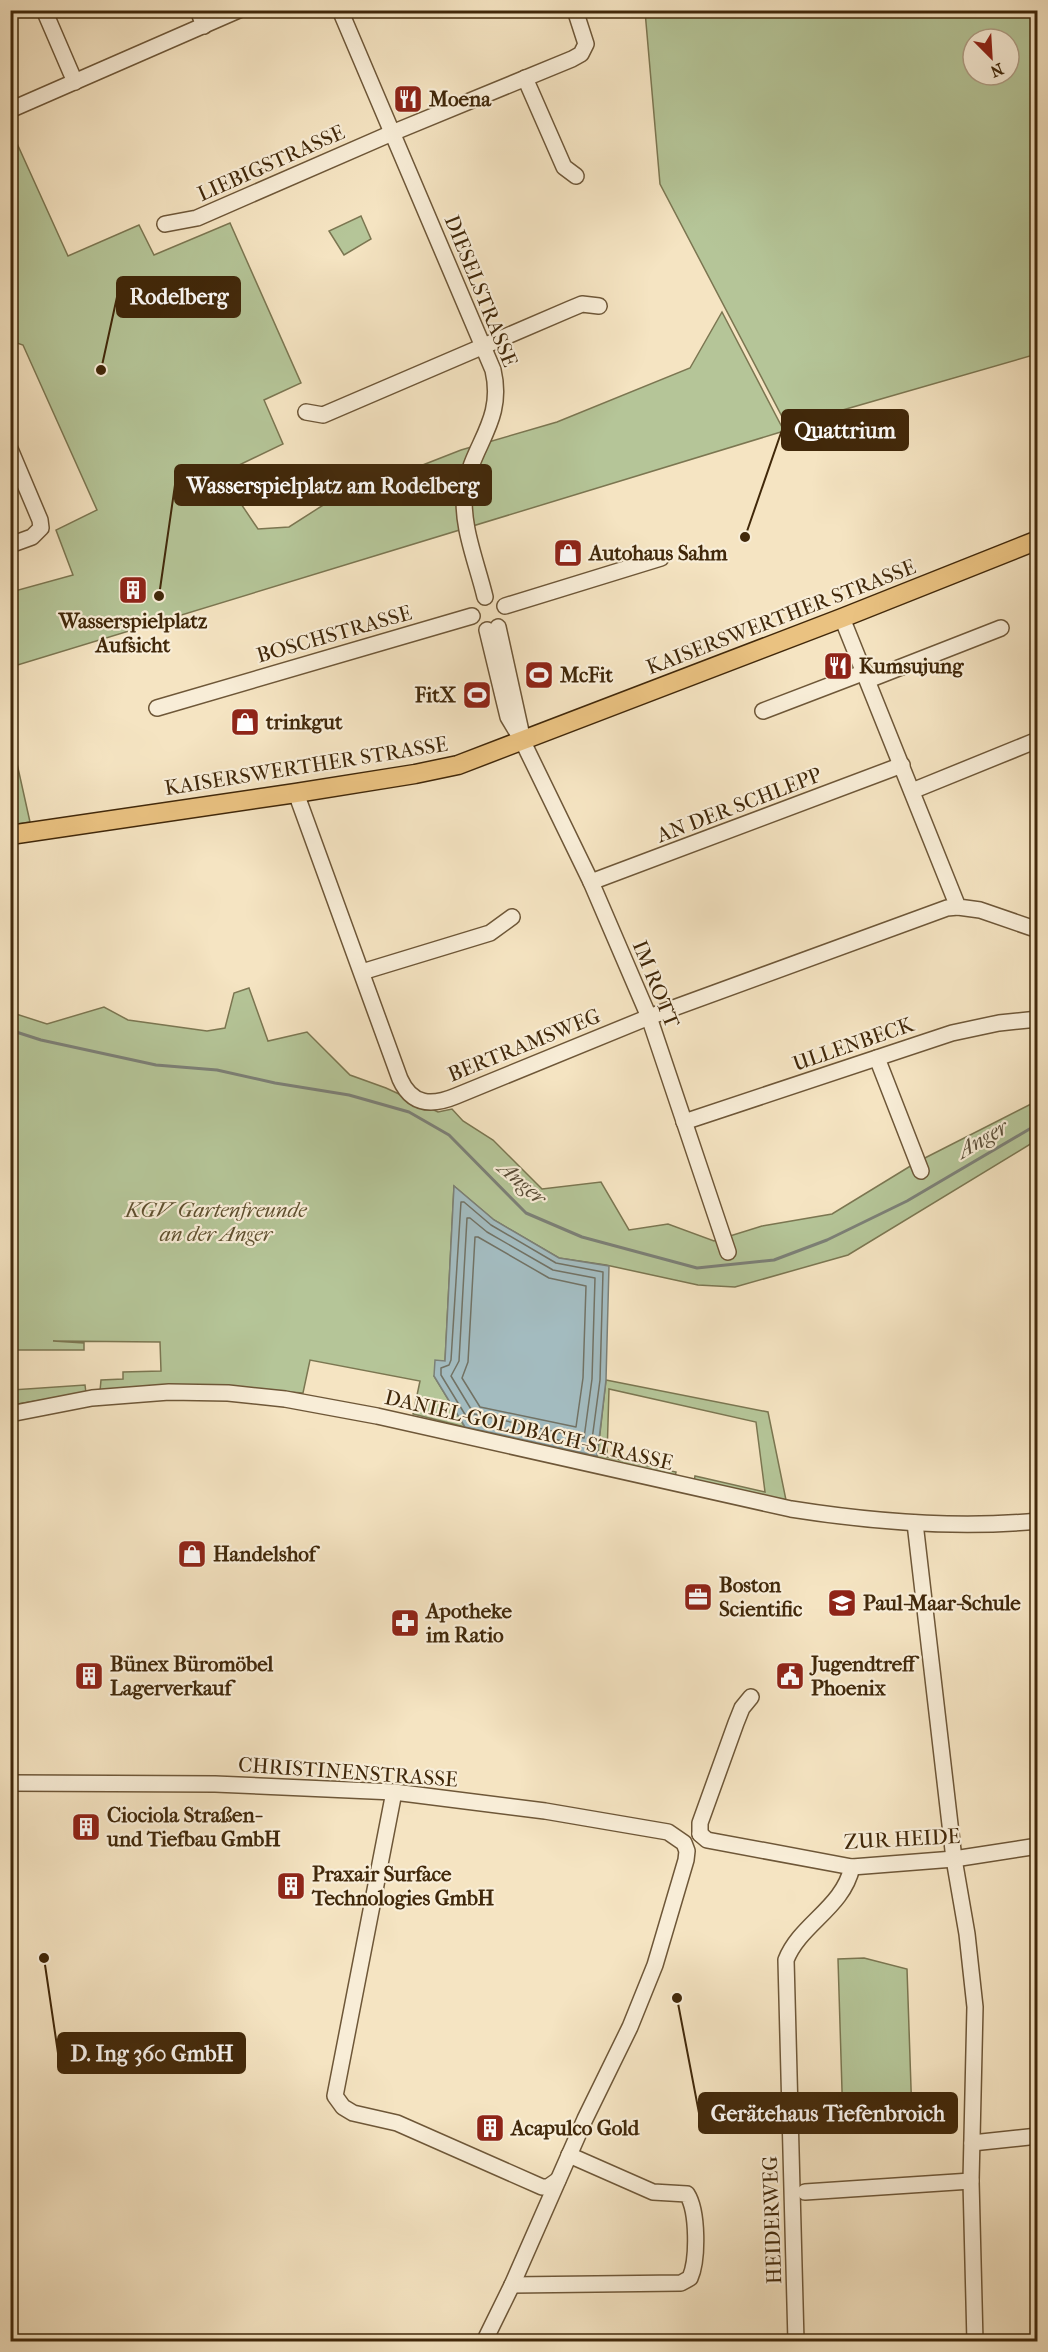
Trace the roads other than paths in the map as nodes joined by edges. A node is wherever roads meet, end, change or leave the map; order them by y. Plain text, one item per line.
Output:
1 (44, 10) edge
2 (198, 10) edge
3 (239, 10) edge
4 (340, 10) edge
5 (574, 10) edge
6 (204, 26) junction
7 (525, 78) junction
8 (75, 82) junction
9 (10, 110) edge
10 (392, 133) junction
11 (576, 176) dead end
12 (165, 224) dead end
13 (599, 306) dead end
14 (484, 345) junction
15 (306, 412) dead end
16 (10, 449) edge
17 (1038, 540) edge
18 (10, 545) edge
19 (661, 558) dead end
20 (485, 597) junction
21 (504, 606) junction
22 (472, 616) junction
23 (842, 618) junction
24 (1001, 628) dead end
25 (493, 629) junction
26 (867, 676) junction
27 (157, 708) dead end
28 (763, 711) dead end
29 (1035, 741) dead end
30 (523, 742) junction
31 (902, 765) junction
32 (912, 791) junction
33 (296, 793) junction
34 (10, 835) edge
35 (591, 882) junction
36 (958, 907) junction
37 (512, 917) dead end
38 (1038, 930) edge
39 (362, 972) junction
40 (649, 1017) junction
41 (1038, 1019) edge
42 (877, 1058) junction
43 (684, 1122) junction
44 (921, 1171) dead end
45 (728, 1252) dead end
46 (10, 1414) edge
47 (1038, 1521) edge
48 (915, 1523) junction
49 (751, 1697) dead end
50 (10, 1783) edge
51 (394, 1792) junction
52 (700, 1834) junction
53 (681, 1840) junction
54 (1038, 1846) edge
55 (954, 1859) junction
56 (852, 1867) junction
57 (1038, 2136) edge
58 (972, 2144) junction
59 (569, 2155) junction
60 (558, 2180) junction
61 (971, 2181) junction
62 (805, 2192) dead end
63 (512, 2285) junction
64 (484, 2342) edge
65 (796, 2342) edge
66 (975, 2342) edge

1 - 8 street
2 - 6 street
3 - 6 street
4 - 10 street, DIESELSTRASSE
5 - 7 street, LIEBIGSTRASSE
6 - 8 street
7 - 10 street, LIEBIGSTRASSE
7 - 11 street
8 - 9 street
10 - 12 street, LIEBIGSTRASSE
10 - 14 street, DIESELSTRASSE
13 - 14 street
14 - 15 street
14 - 20 street, DIESELSTRASSE
16 - 18 street
17 - 23 main road, KAISERSWERTHER STRASSE
19 - 21 street
20 - 21 street
20 - 22 street
21 - 25 street
22 - 25 street
22 - 27 street, BOSCHSTRASSE
23 - 26 street
23 - 30 main road, KAISERSWERTHER STRASSE
24 - 26 street
25 - 30 street
26 - 28 street
26 - 31 street
29 - 32 street
30 - 33 main road, KAISERSWERTHER STRASSE
30 - 35 street, IM ROTT
31 - 32 street
31 - 35 street, AN DER SCHLEPP
32 - 36 street
33 - 34 main road, KAISERSWERTHER STRASSE
33 - 39 street, BERTRAMSWEG
35 - 40 street, IM ROTT
36 - 38 street
36 - 40 street, BERTRAMSWEG
37 - 39 street
39 - 40 street, BERTRAMSWEG
40 - 43 street, IM ROTT
41 - 42 street, ULLENBECK
42 - 43 street, ULLENBECK
42 - 44 street
43 - 45 street, IM ROTT
46 - 48 street, DANIEL-GOLDBACH-STRASSE
47 - 48 street, DANIEL-GOLDBACH-STRASSE
48 - 55 street
49 - 52 street
50 - 51 street, CHRISTINENSTRASSE
51 - 53 street, CHRISTINENSTRASSE
51 - 60 street
52 - 53 street
52 - 56 street, ZUR HEIDE
53 - 59 street
54 - 55 street, ZUR HEIDE
55 - 56 street, ZUR HEIDE
55 - 58 street
56 - 65 street, HEIDERWEG
57 - 58 street
58 - 61 street
59 - 60 street
59 - 63 street
60 - 63 street
61 - 62 street
61 - 66 street
63 - 64 street

